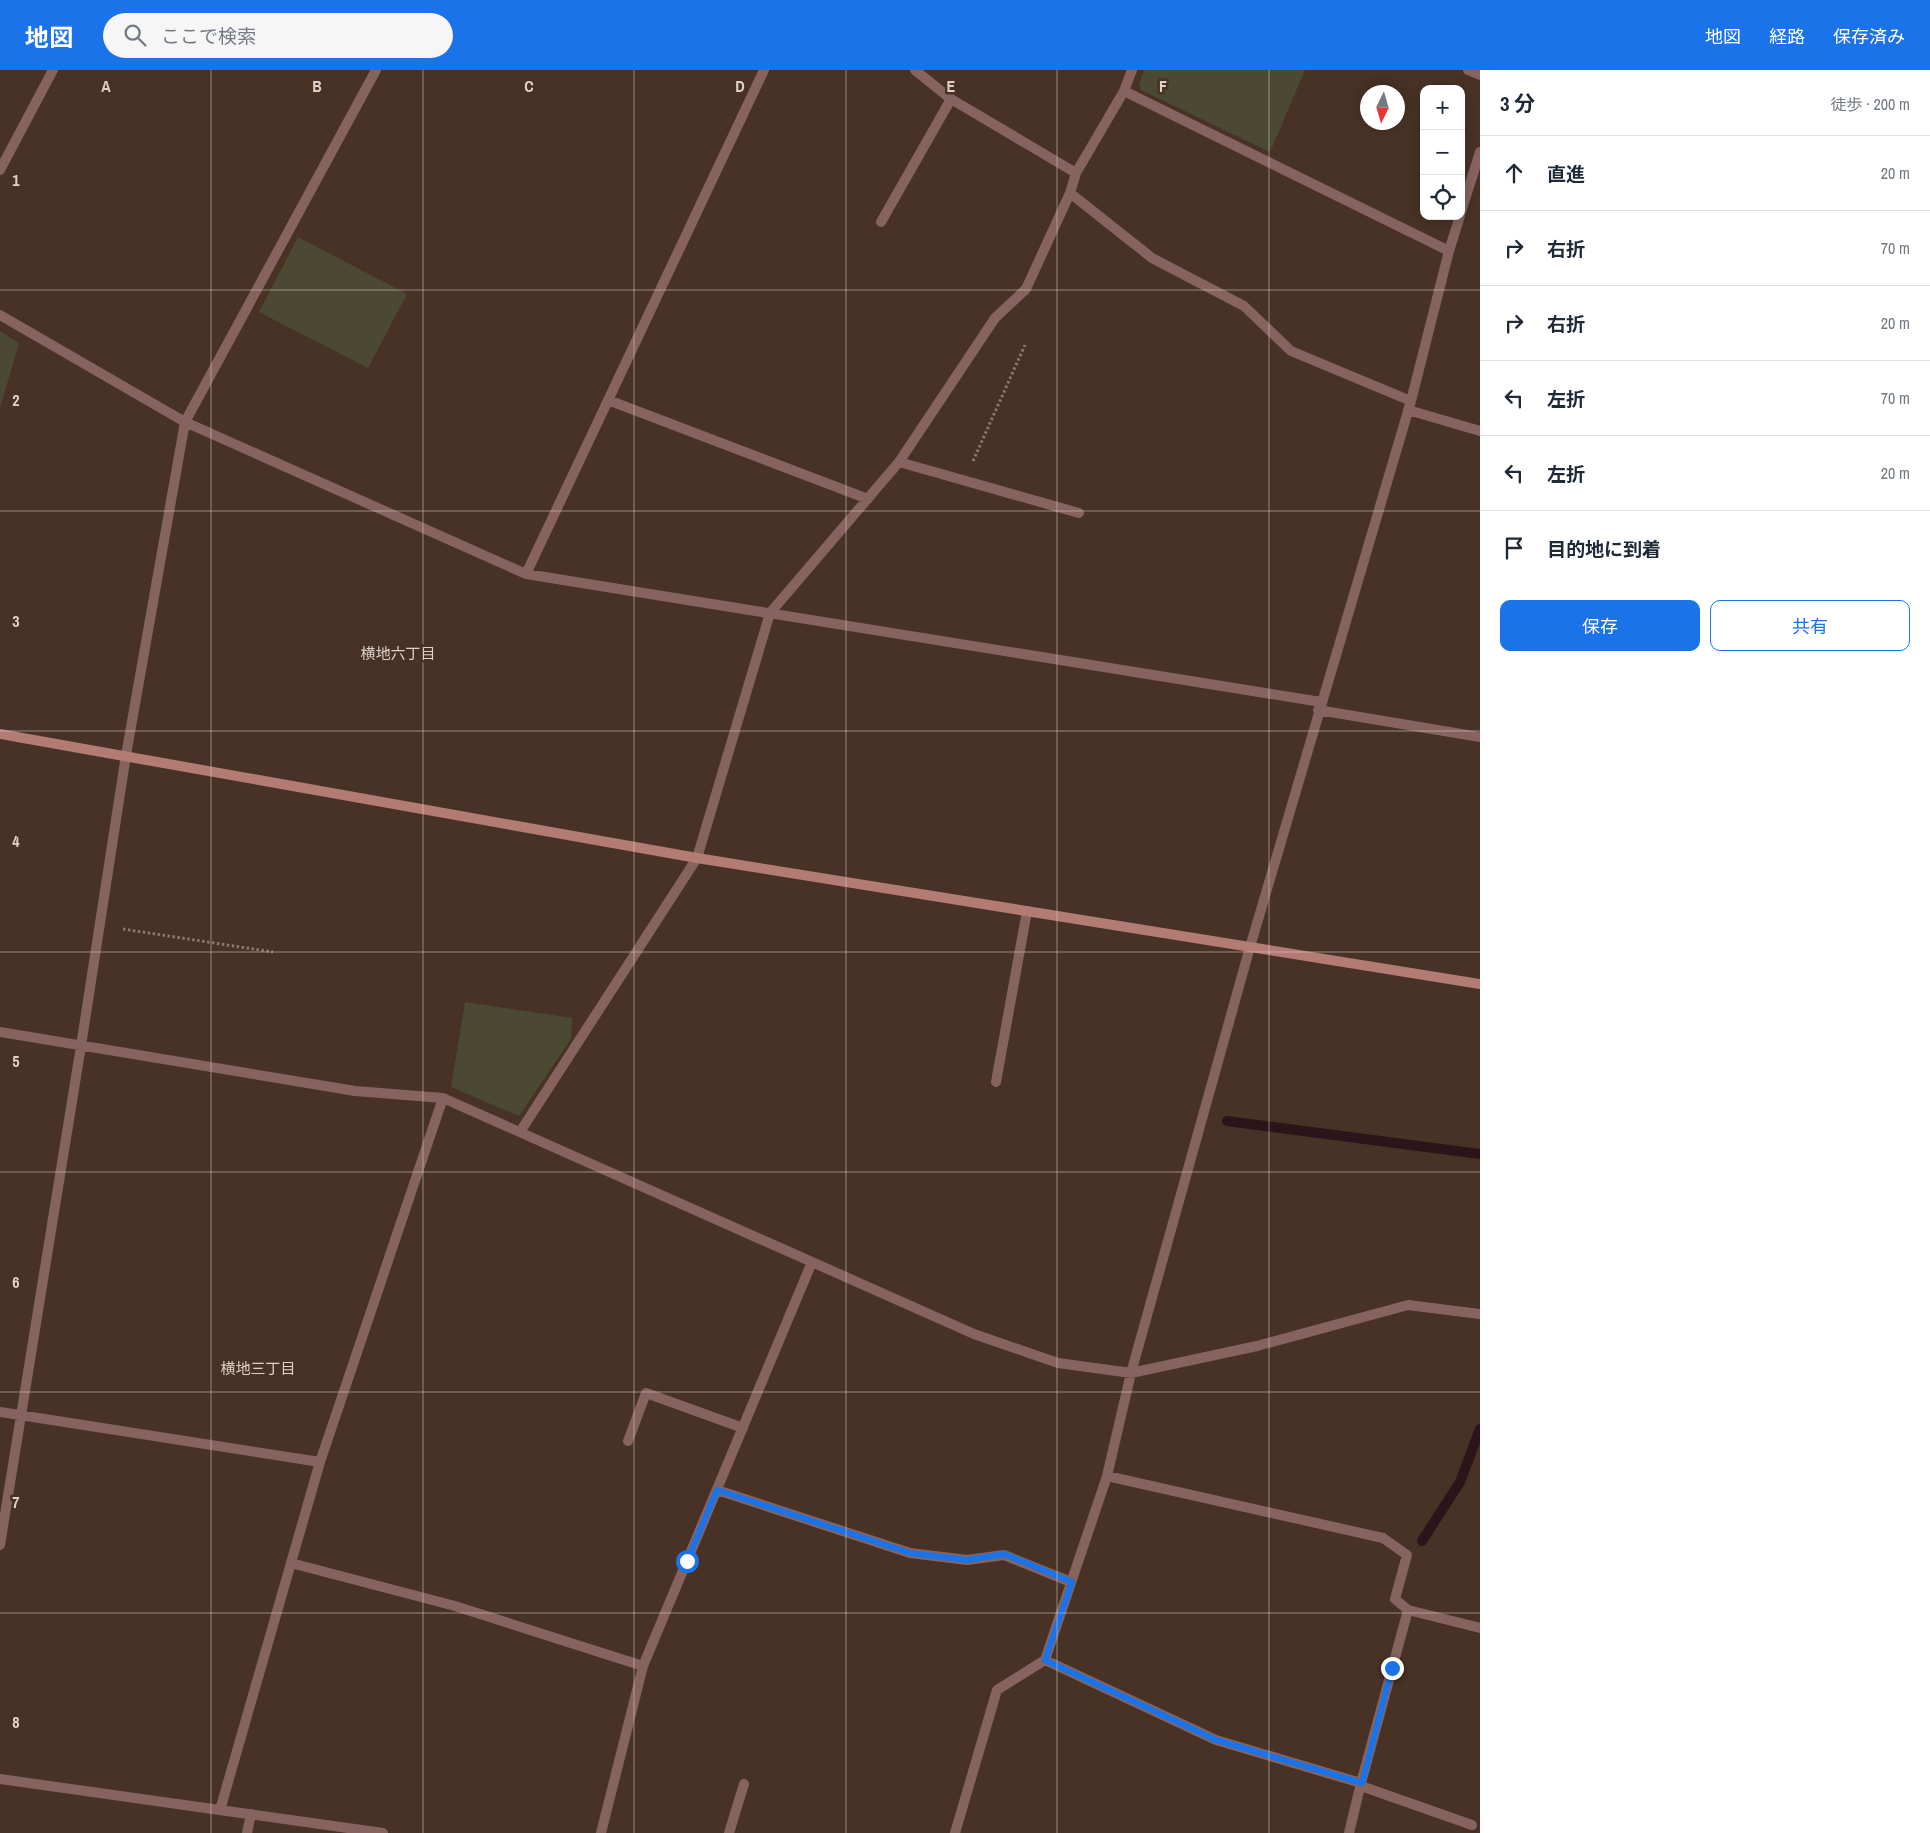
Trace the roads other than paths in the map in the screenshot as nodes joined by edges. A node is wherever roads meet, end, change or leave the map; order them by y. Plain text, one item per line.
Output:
1 (53, 70) edge
2 (376, 70) edge
3 (764, 70) edge
4 (915, 70) edge
5 (1132, 70) edge
6 (1468, 70) edge
7 (1480, 75) edge
8 (1124, 91) junction
9 (951, 99) junction
10 (1480, 152) edge
11 (0, 170) edge
12 (1076, 173) junction
13 (1070, 193) junction
14 (1465, 199) edge
15 (1459, 220) edge
16 (881, 222) dead end
17 (1449, 251) junction
18 (0, 315) edge
19 (608, 400) junction
20 (1409, 405) junction
21 (185, 422) junction
22 (1480, 431) edge
23 (899, 462) junction
24 (868, 499) junction
25 (1080, 513) dead end
26 (526, 574) junction
27 (770, 613) junction
28 (1320, 706) junction
29 (0, 734) edge
30 (1480, 737) edge
31 (126, 755) junction
32 (697, 858) junction
33 (1027, 911) junction
34 (1250, 947) junction
35 (1480, 984) edge
36 (0, 1032) edge
37 (81, 1046) junction
38 (996, 1082) dead end
39 (443, 1098) junction
40 (520, 1132) junction
41 (812, 1262) junction
42 (1480, 1314) edge
43 (1131, 1373) junction
44 (0, 1412) edge
45 (21, 1415) junction
46 (742, 1428) junction
47 (628, 1441) dead end
48 (320, 1462) junction
49 (1107, 1476) junction
50 (717, 1490) junction
51 (0, 1545) edge
52 (291, 1563) junction
53 (1072, 1582) junction
54 (1408, 1610) junction
55 (1480, 1628) edge
56 (1045, 1660) junction
57 (643, 1666) junction
58 (0, 1779) edge
59 (744, 1784) dead end
60 (1361, 1784) junction
61 (220, 1810) junction
62 (250, 1814) junction
63 (1472, 1825) dead end
64 (247, 1833) edge
65 (383, 1833) edge
66 (601, 1833) edge
67 (729, 1833) edge
68 (955, 1833) edge
69 (1349, 1833) edge

1 - 11 street
2 - 21 street
3 - 19 street
4 - 9 street
5 - 8 street
6 - 7 street
8 - 12 street
8 - 17 street
9 - 12 street
9 - 16 street
10 - 14 street
12 - 13 street
13 - 20 street
13 - 23 street
15 - 17 street
17 - 20 street
18 - 21 street
19 - 24 street
19 - 26 street
20 - 22 street
20 - 28 street
21 - 26 street
21 - 31 street
23 - 24 street
23 - 25 street
24 - 27 street
26 - 27 street
27 - 28 street
27 - 32 street
28 - 30 street
28 - 34 street
29 - 31 street
31 - 32 street
31 - 37 street
32 - 33 street
32 - 40 street
33 - 34 street
33 - 38 street
34 - 35 street
34 - 43 street
36 - 37 street
37 - 39 street
37 - 45 street
39 - 40 street
39 - 48 street
40 - 41 street
41 - 43 street
41 - 46 street
42 - 43 street
43 - 49 street
44 - 45 street
45 - 48 street
45 - 51 street
46 - 47 street
46 - 50 street
48 - 52 street
49 - 53 street
49 - 54 street
50 - 53 street
50 - 57 street
52 - 57 street
52 - 61 street
53 - 56 street
54 - 55 street
54 - 60 street
56 - 60 street
56 - 68 street
57 - 66 street
58 - 61 street
59 - 67 street
60 - 63 street
60 - 69 street
61 - 62 street
62 - 64 street
62 - 65 street

